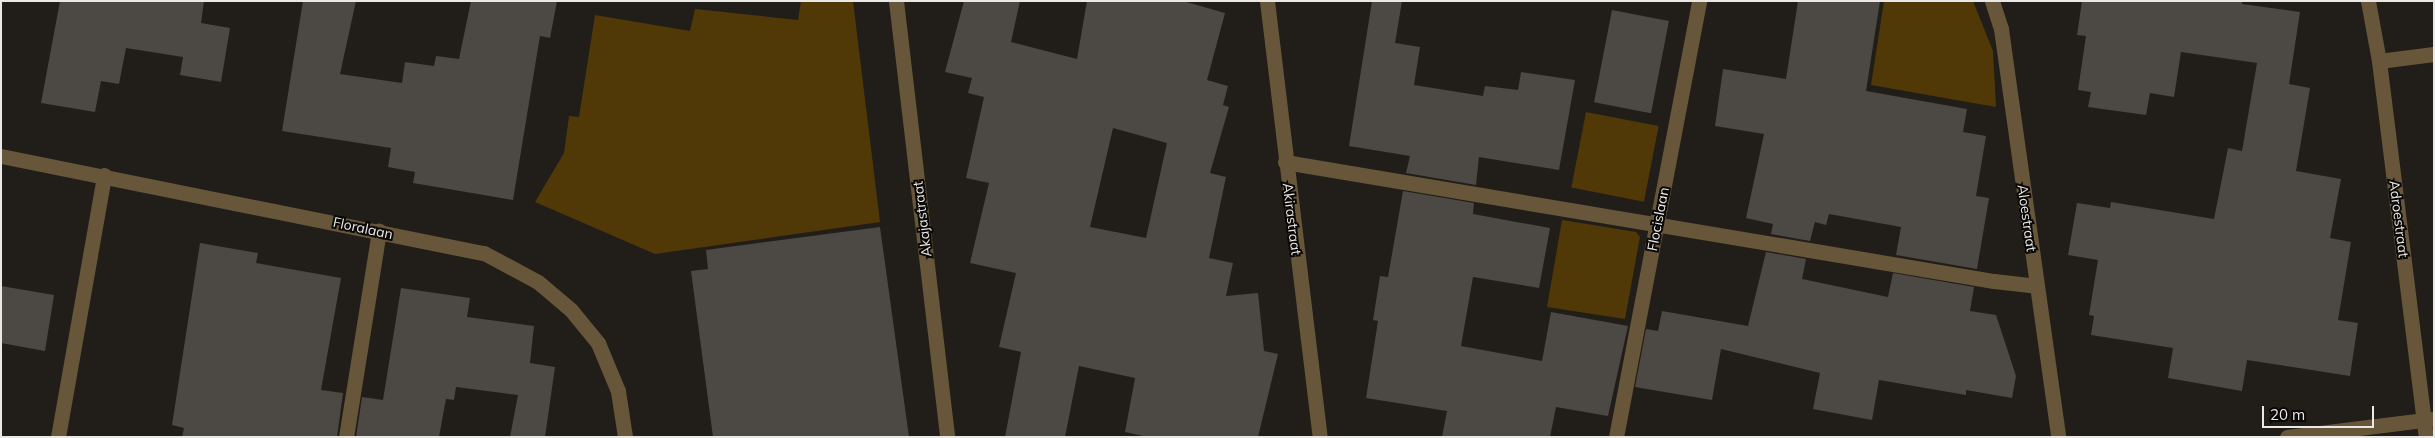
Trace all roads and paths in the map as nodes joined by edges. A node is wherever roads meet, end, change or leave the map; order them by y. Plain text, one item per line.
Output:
1 (896, 1) edge
2 (1267, 1) edge
3 (1699, 1) edge
4 (1992, 1) edge
5 (2368, 1) edge
6 (2434, 54) edge
7 (2379, 61) junction
8 (1, 156) edge
9 (1285, 162) junction
10 (104, 175) junction
11 (1657, 224) junction
12 (380, 231) junction
13 (2037, 286) junction
14 (2429, 420) edge
15 (58, 437) edge
16 (346, 437) edge
17 (625, 437) edge
18 (947, 437) edge
19 (1320, 437) edge
20 (1616, 437) edge
21 (2058, 437) edge
22 (2286, 437) edge
23 (2426, 437) edge

1 - 18 street, Akajastraat
2 - 9 street, Akirastraat
3 - 11 street, Flocislaan
4 - 13 street, Aloestraat
5 - 7 street, Adroestraat
6 - 7 street
7 - 14 street, Adroestraat
8 - 10 street, Floralaan
9 - 11 street
9 - 19 street, Akirastraat
10 - 12 street, Floralaan
10 - 15 street
11 - 13 street
11 - 20 street, Flocislaan
12 - 16 street
12 - 17 street, Floralaan
13 - 21 street, Aloestraat
14 - 22 street
14 - 23 street, Adroestraat

